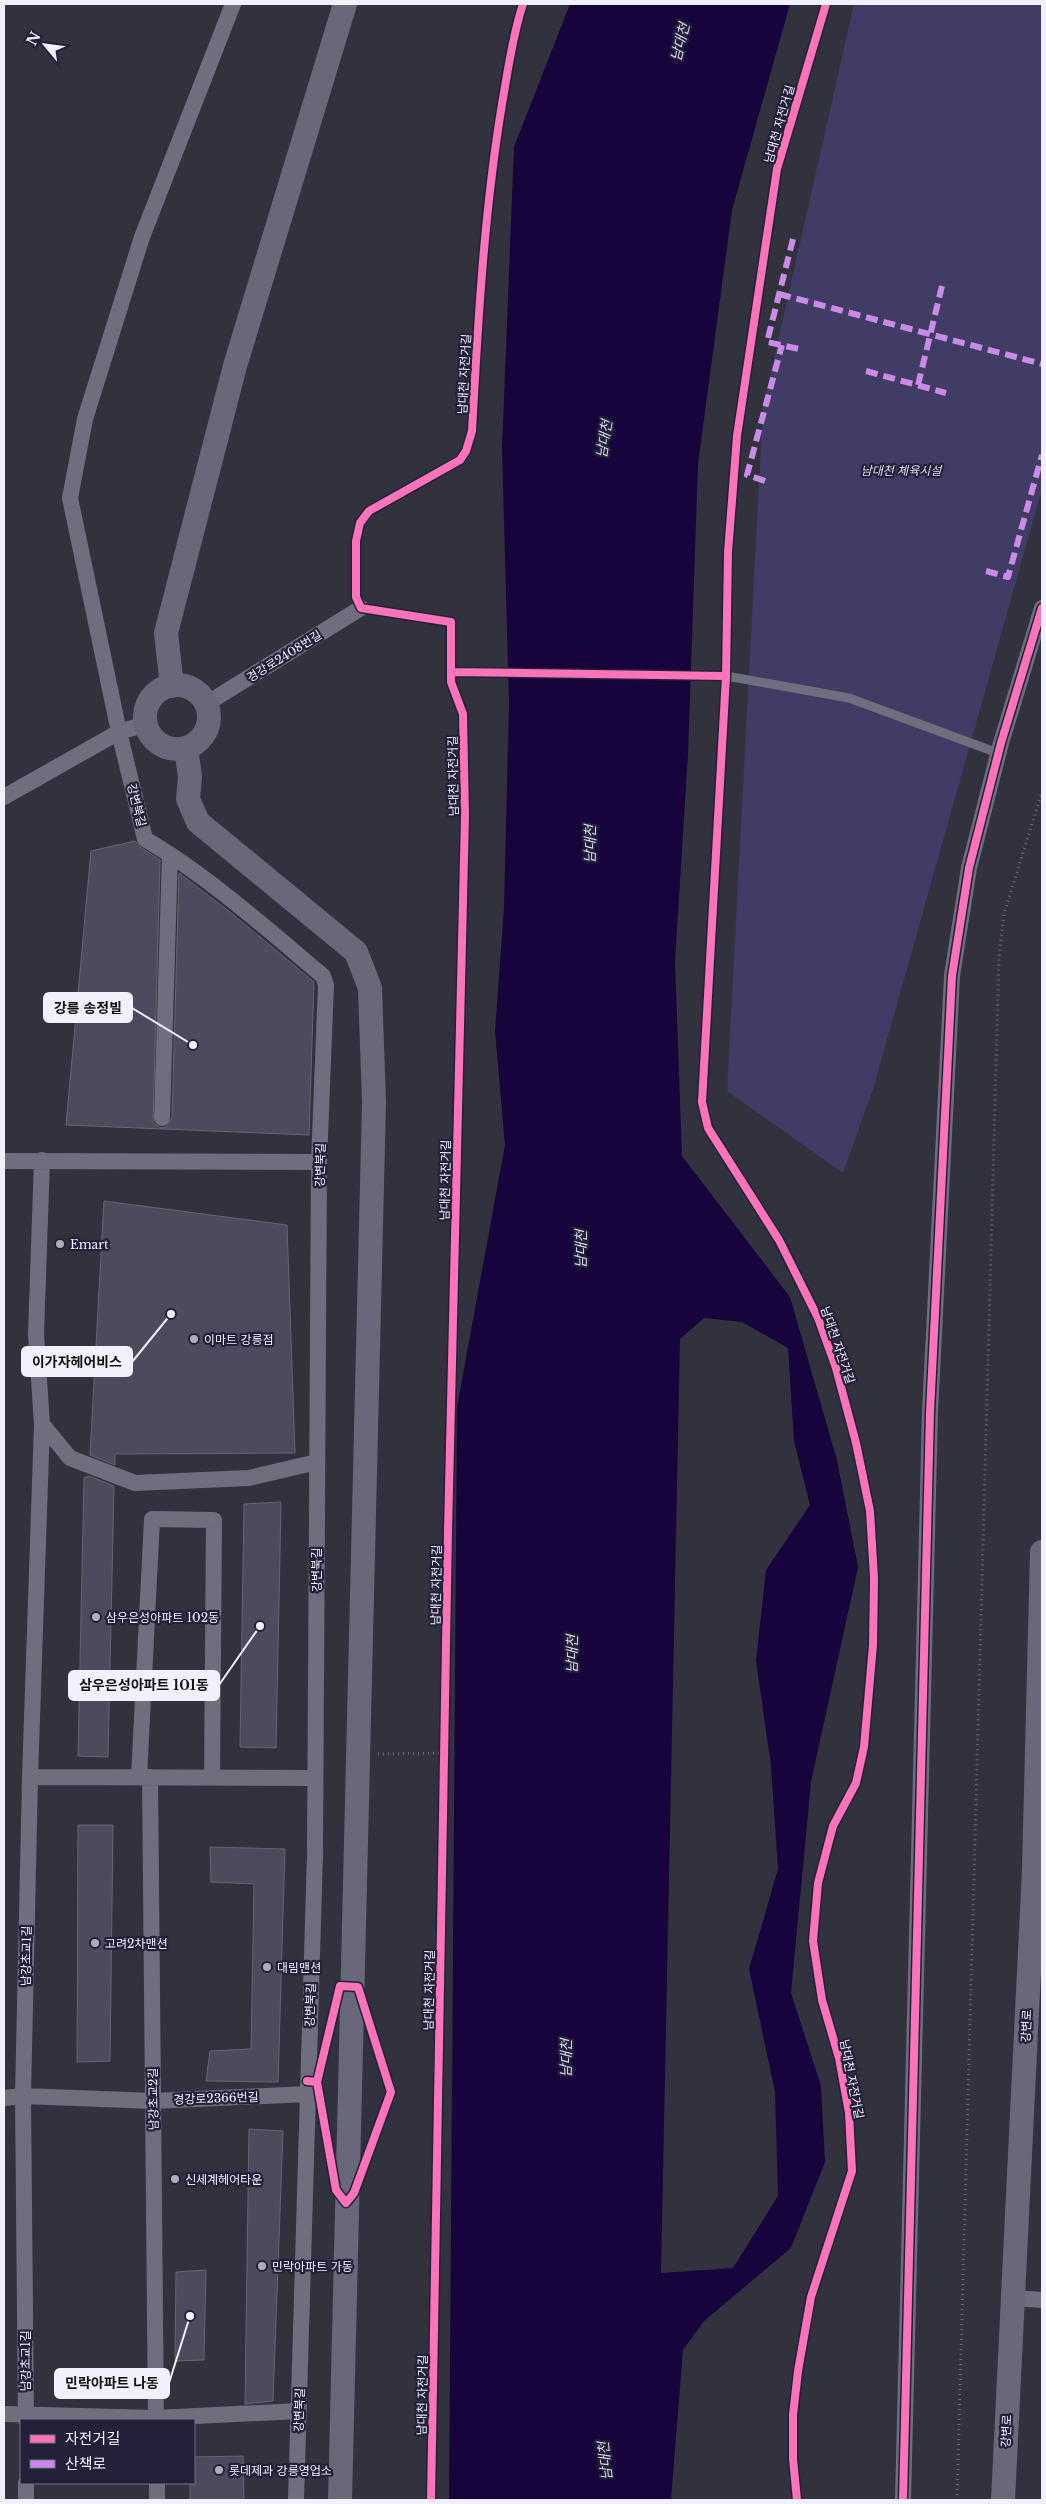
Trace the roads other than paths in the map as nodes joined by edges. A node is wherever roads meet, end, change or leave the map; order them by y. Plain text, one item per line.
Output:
1 (233, 4) edge
2 (344, 4) edge
3 (361, 608) dead end
4 (1042, 608) edge
5 (726, 676) dead end
6 (172, 686) junction
7 (206, 704) junction
8 (146, 724) junction
9 (119, 732) junction
10 (186, 748) junction
11 (998, 753) junction
12 (4, 797) edge
13 (170, 854) junction
14 (162, 1118) dead end
15 (42, 1160) junction
16 (4, 1162) edge
17 (319, 1162) junction
18 (42, 1424) junction
19 (317, 1462) junction
20 (1042, 1552) edge
21 (1041, 1626) edge
22 (30, 1776) junction
23 (145, 1777) junction
24 (212, 1777) junction
25 (315, 1778) junction
26 (308, 2094) junction
27 (23, 2096) junction
28 (4, 2098) edge
29 (153, 2100) junction
30 (1012, 2298) junction
31 (1042, 2300) edge
32 (299, 2412) junction
33 (4, 2414) edge
34 (26, 2418) edge
35 (156, 2419) edge
36 (26, 2484) edge
37 (157, 2484) edge
38 (26, 2500) edge
39 (157, 2500) edge
40 (296, 2500) edge
41 (340, 2500) edge
42 (903, 2500) edge
43 (1003, 2500) edge

1 - 9 street, 강변북길
2 - 6 street
3 - 7 street, 경강로2408번길
4 - 11 street
5 - 11 lane
6 - 7 street
6 - 8 street
7 - 10 street
8 - 9 street
8 - 10 street
9 - 12 street
9 - 13 street, 강변북길
10 - 41 street
11 - 42 street
13 - 14 street
13 - 17 street, 강변북길
15 - 16 street
15 - 17 street
15 - 18 street, 남강초교1길
17 - 19 street, 강변북길
18 - 19 street
18 - 22 street, 남강초교1길
19 - 25 street, 강변북길
20 - 21 street, 강변로
21 - 30 street, 강변로
22 - 23 street
22 - 27 street, 남강초교1길
23 - 24 street
23 - 24 street, 남강초교2길
23 - 29 street, 남강초교2길
24 - 25 street
25 - 26 street, 강변북길
26 - 29 street, 경강로2366번길
26 - 32 street, 강변북길
27 - 28 street, 경강로2366번길
27 - 29 street, 경강로2366번길
27 - 34 street, 남강초교1길
29 - 35 street, 남강초교2길
30 - 31 street
30 - 43 street, 강변로
32 - 35 street
32 - 40 street, 강변북길
33 - 34 street
34 - 35 street
36 - 38 street
37 - 39 street

